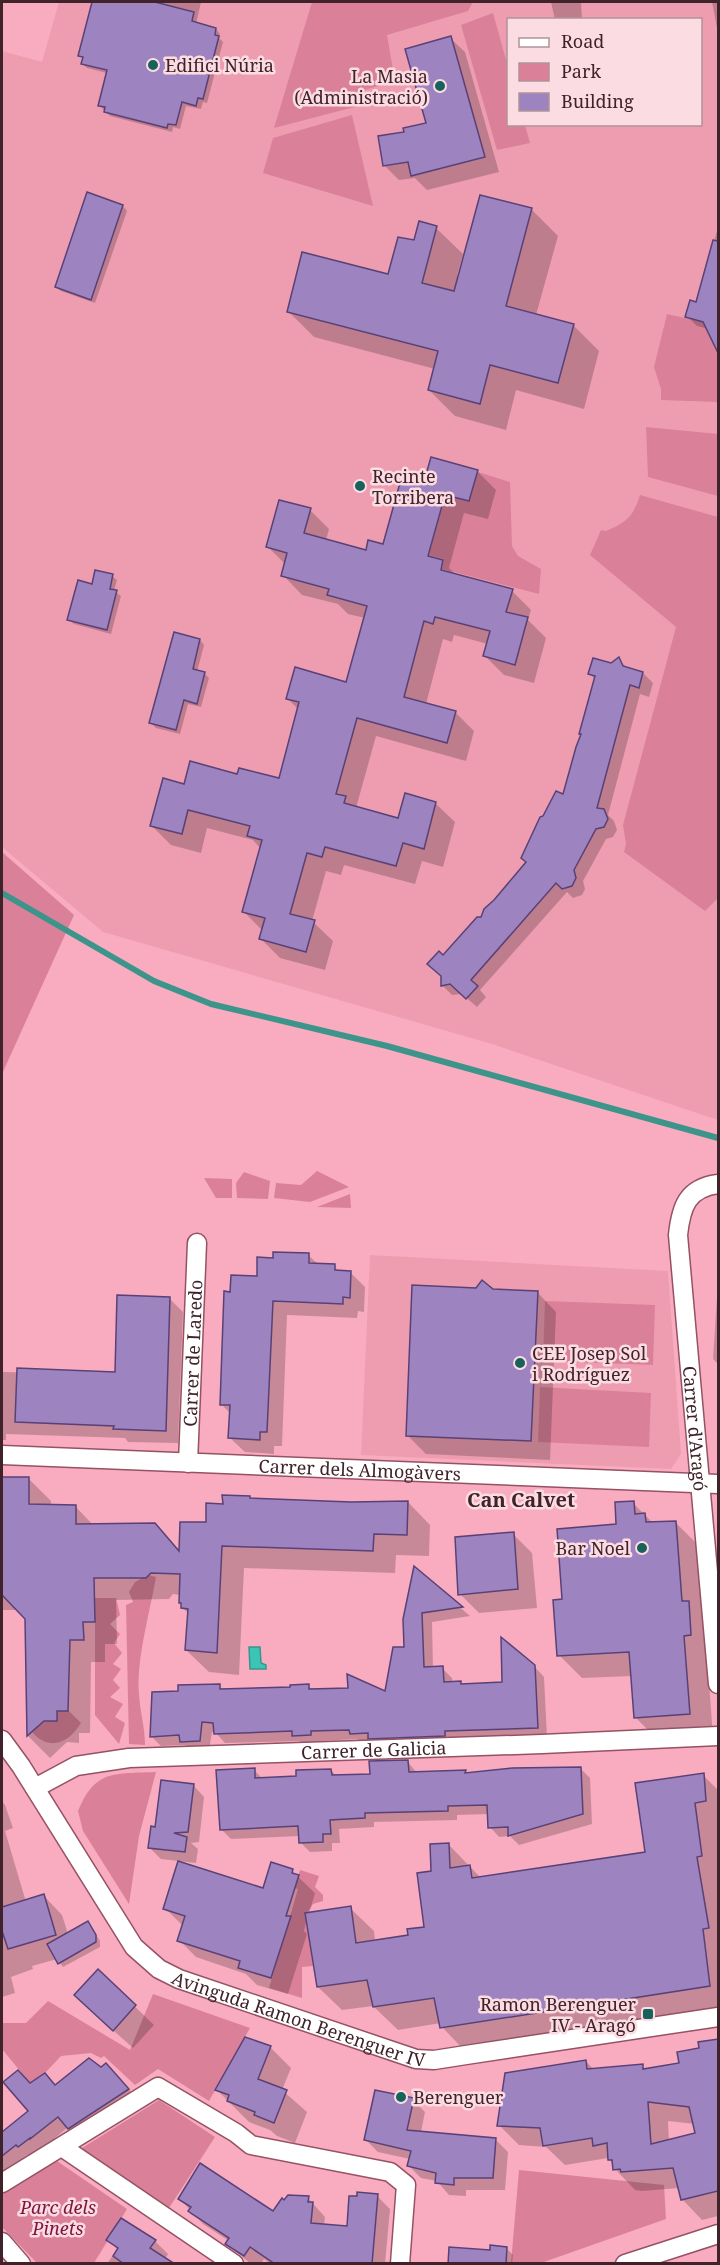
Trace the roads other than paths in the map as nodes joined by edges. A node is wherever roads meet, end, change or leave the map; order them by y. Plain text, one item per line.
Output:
1 (718, 1184) edge
2 (197, 1243) dead end
3 (2, 1455) edge
4 (188, 1462) junction
5 (710, 1485) edge
6 (718, 1684) edge
7 (718, 1736) edge
8 (2, 1740) edge
9 (34, 1788) junction
10 (718, 2017) edge
11 (62, 2147) junction
12 (2, 2183) edge
13 (718, 2234) edge
14 (2, 2242) edge
15 (21, 2264) edge
16 (234, 2264) edge
17 (400, 2264) edge
18 (625, 2264) edge

1 - 5 street, Carrer d'Aragó
2 - 4 street, Carrer de Laredo
3 - 4 street, Carrer dels Almogàvers
4 - 5 street, Carrer dels Almogàvers
5 - 6 street, Carrer d'Aragó
7 - 9 street, Carrer de Galicia
8 - 9 street, Avinguda Ramon Berenguer IV
9 - 10 street, Avinguda Ramon Berenguer IV
11 - 12 street
11 - 16 street
11 - 17 street
13 - 18 street
14 - 15 street

